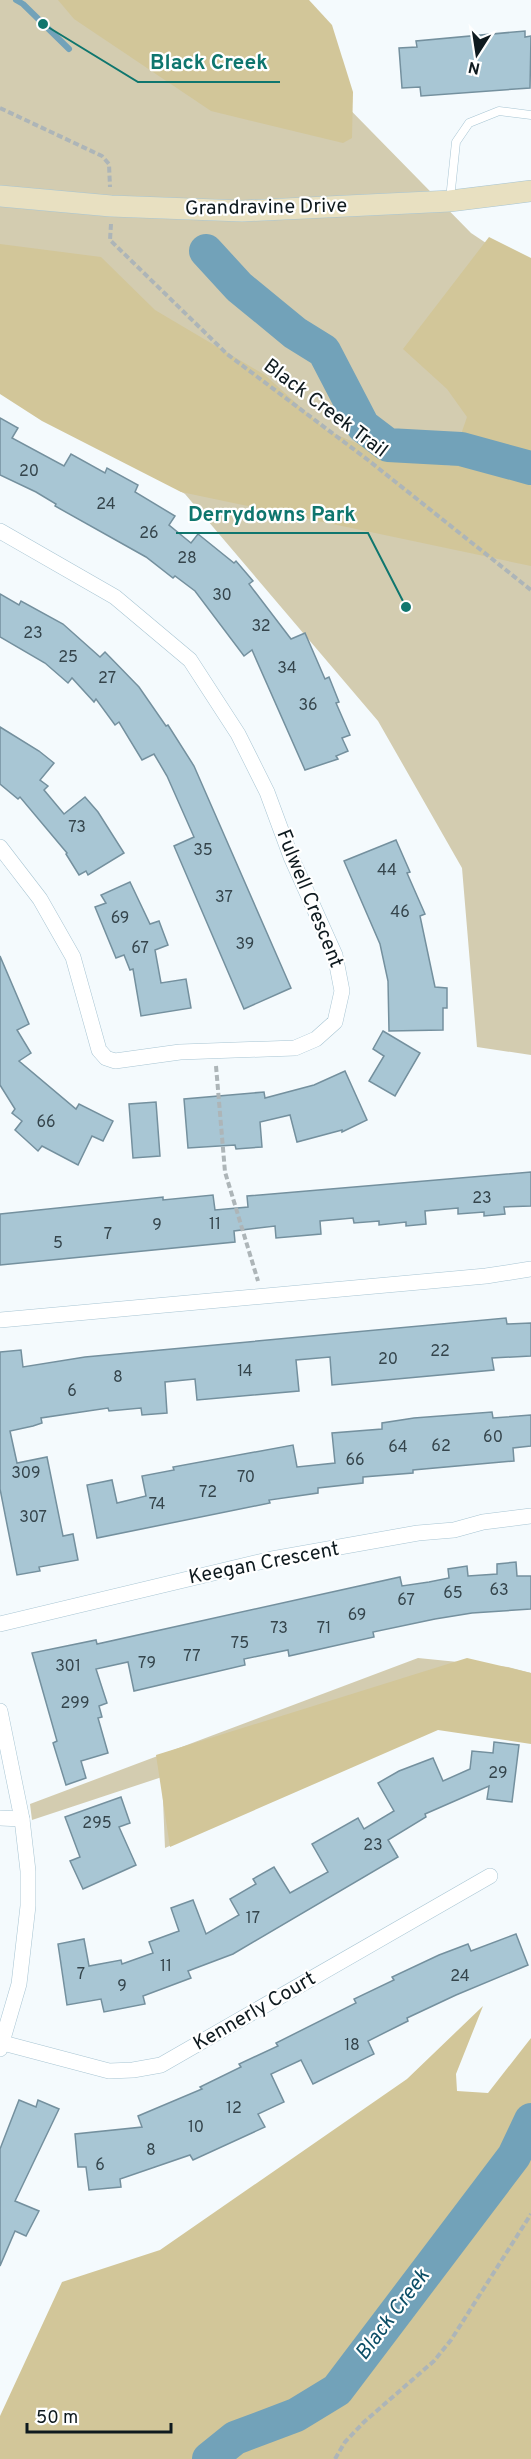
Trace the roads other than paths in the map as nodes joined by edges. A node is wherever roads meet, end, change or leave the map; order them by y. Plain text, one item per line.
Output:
1 (531, 115) edge
2 (531, 191) edge
3 (0, 196) edge
4 (450, 201) junction
5 (0, 531) edge
6 (0, 847) edge
7 (531, 1269) edge
8 (0, 1320) edge
9 (531, 1516) edge
10 (0, 1624) edge
11 (0, 1712) edge
12 (0, 1818) edge
13 (22, 1819) junction
14 (490, 1876) dead end
15 (1, 2046) edge

1 - 4 lane
2 - 4 street, Grandravine Drive
3 - 4 street, Grandravine Drive
5 - 6 street, Fulwell Crescent
7 - 8 street
9 - 10 street, Keegan Crescent
11 - 13 street
12 - 13 street
13 - 15 street
14 - 15 street, Kennerly Court

